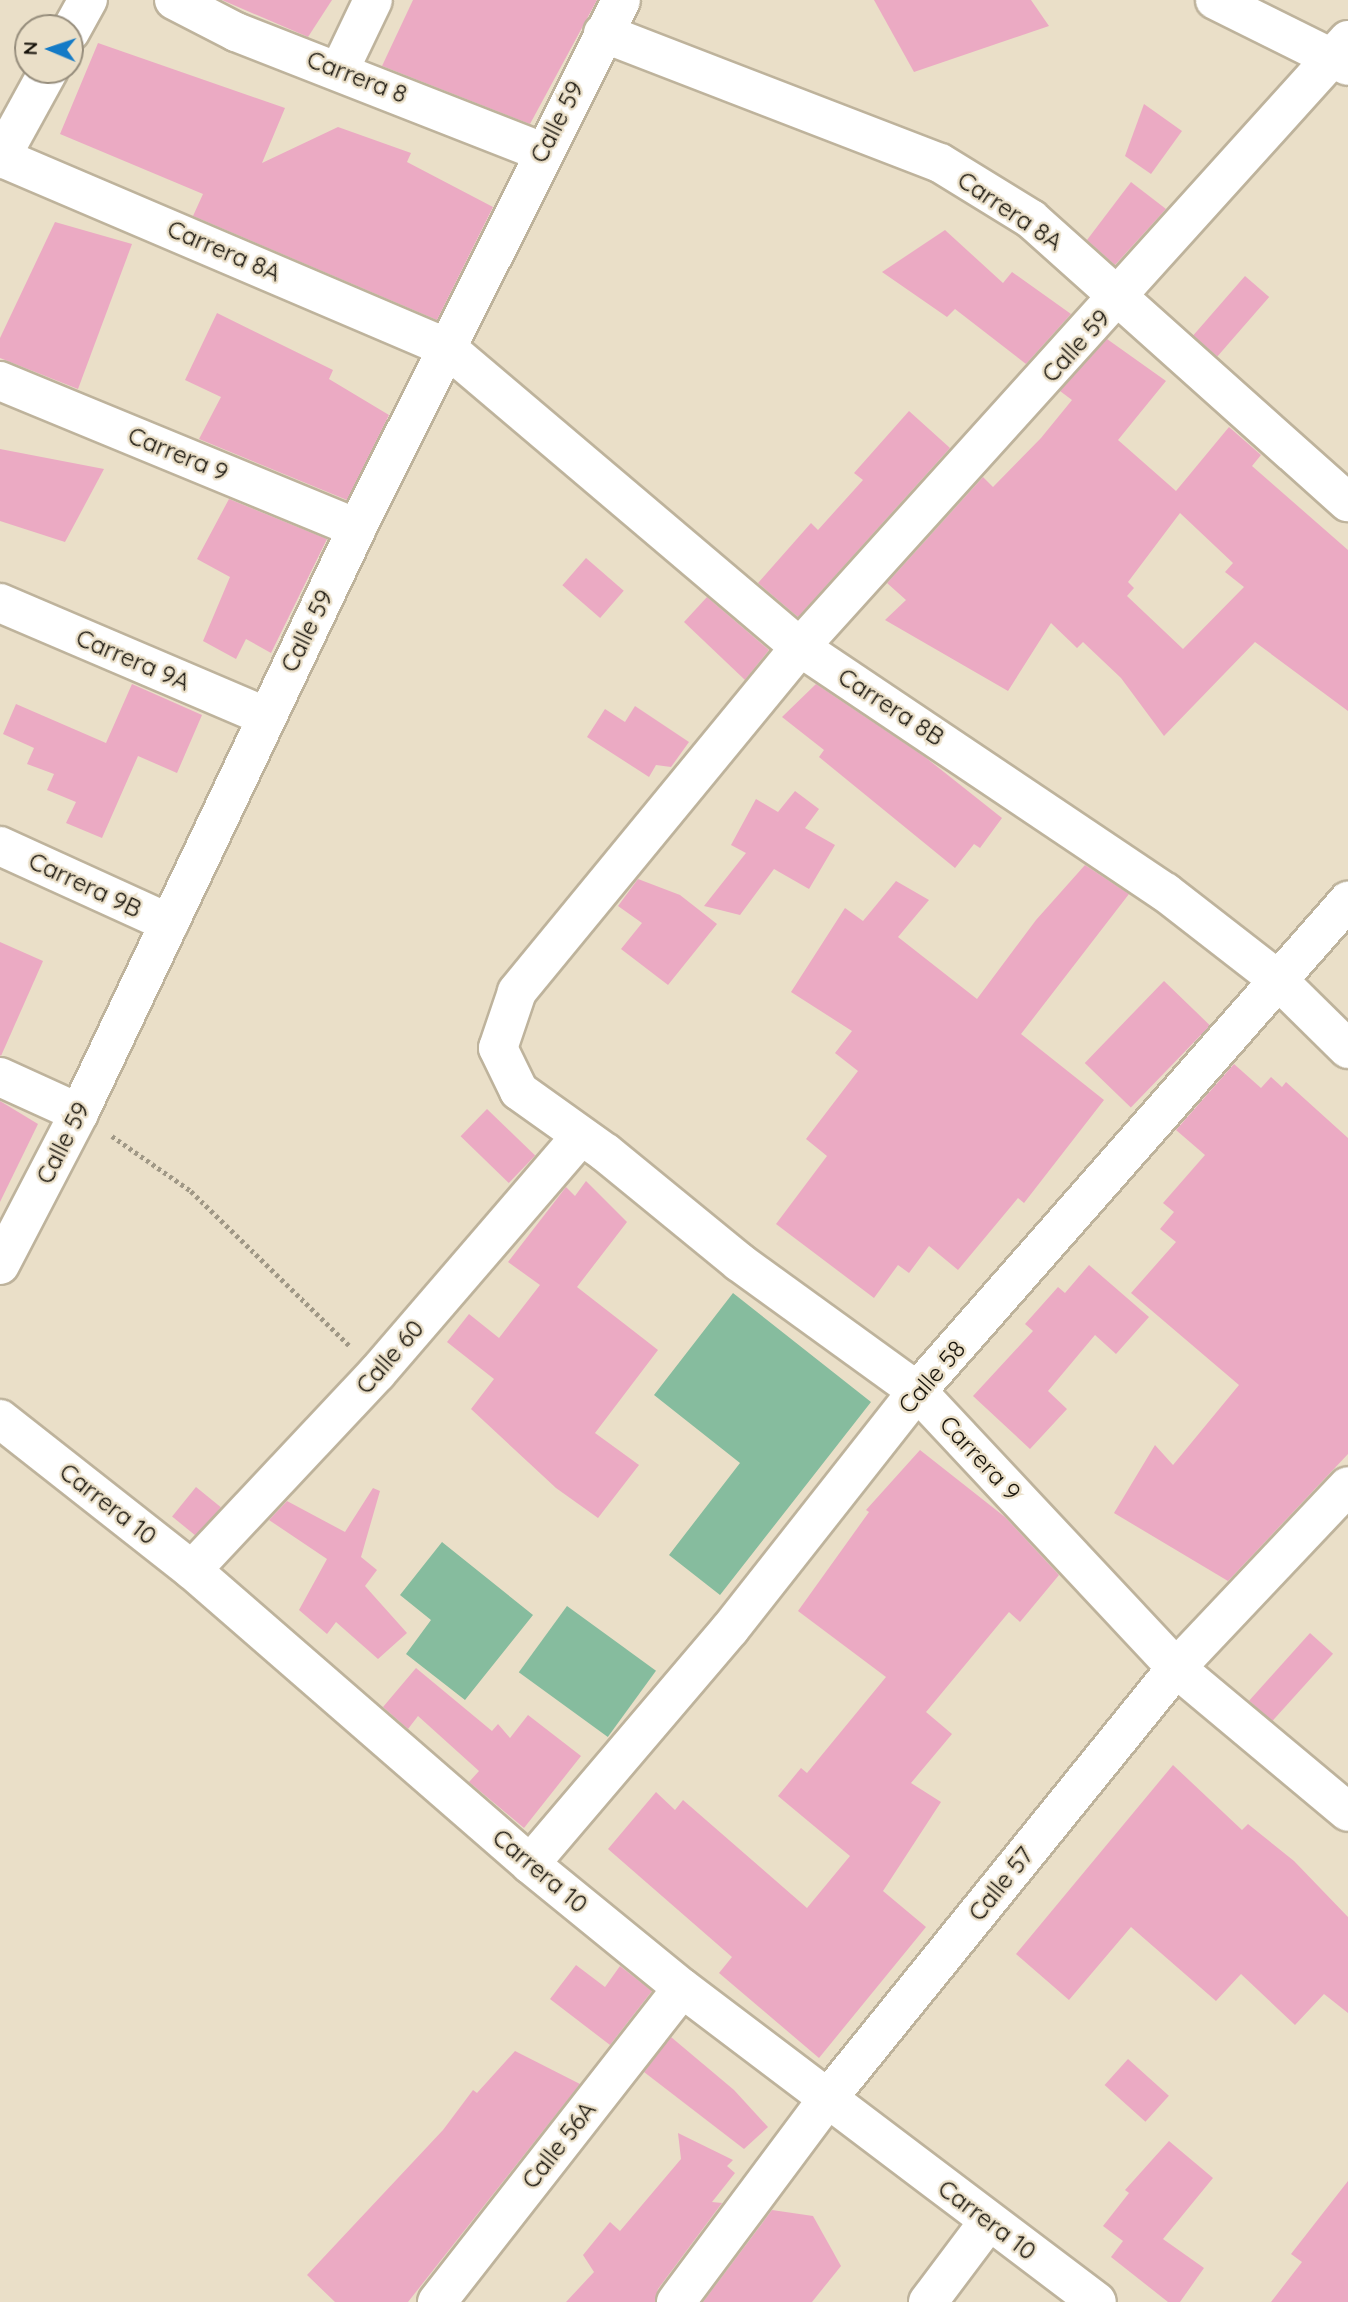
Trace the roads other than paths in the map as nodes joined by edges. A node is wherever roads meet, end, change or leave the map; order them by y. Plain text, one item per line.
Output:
1 (174, 0) edge
2 (373, 0) edge
3 (1215, 0) edge
4 (612, 16) edge
5 (1343, 55) edge
6 (340, 69) junction
7 (41, 84) edge
8 (542, 152) junction
9 (0, 158) edge
10 (1121, 296) junction
11 (447, 348) junction
12 (0, 381) edge
13 (1348, 502) edge
14 (357, 528) junction
15 (0, 603) edge
16 (800, 647) junction
17 (265, 716) junction
18 (0, 846) edge
19 (1348, 901) edge
20 (169, 923) junction
21 (1276, 978) junction
22 (498, 1048) joint
23 (1348, 1049) edge
24 (0, 1077) edge
25 (79, 1113) junction
26 (580, 1137) junction
27 (0, 1265) edge
28 (918, 1391) junction
29 (0, 1419) edge
30 (1348, 1486) edge
31 (192, 1570) junction
32 (1176, 1668) junction
33 (1348, 1812) edge
34 (530, 1864) junction
35 (682, 1988) junction
36 (829, 2097) junction
37 (988, 2222) junction
38 (437, 2302) edge
39 (676, 2302) edge
40 (928, 2302) edge
41 (1097, 2302) edge

1 - 6 street, Carrera 8
2 - 6 street
3 - 5 street
4 - 8 street, Calle 59
4 - 10 street, Carrera 8A
5 - 10 street, Calle 59
6 - 8 street, Carrera 8
7 - 9 street
8 - 11 street, Calle 59
9 - 11 street, Carrera 8A
10 - 13 street, Carrera 8A
10 - 16 street, Calle 59
11 - 14 street, Calle 59
11 - 16 street, Carrera 8B
12 - 14 street, Carrera 9
14 - 17 street, Calle 59
15 - 17 street, Carrera 9A
16 - 21 street, Carrera 8B
16 - 22 street, Calle 59
17 - 20 street, Calle 59
18 - 20 street, Carrera 9B
19 - 21 street, Calle 58
20 - 25 street, Calle 59
21 - 23 street, Carrera 8B
21 - 28 street, Calle 58
22 - 26 street, Carrera 9
24 - 25 street
25 - 27 street, Calle 59
26 - 28 street, Carrera 9
26 - 31 street, Calle 60
28 - 32 street, Carrera 9
28 - 34 street, Calle 58
29 - 31 street, Carrera 10
30 - 32 street, Calle 57
31 - 34 street, Carrera 10
32 - 33 street, Carrera 9
32 - 36 street, Calle 57
34 - 35 street, Carrera 10
35 - 36 street, Carrera 10
35 - 38 street, Calle 56A
36 - 37 street, Carrera 10
36 - 39 street, Calle 57
37 - 40 street
37 - 41 street, Carrera 10

